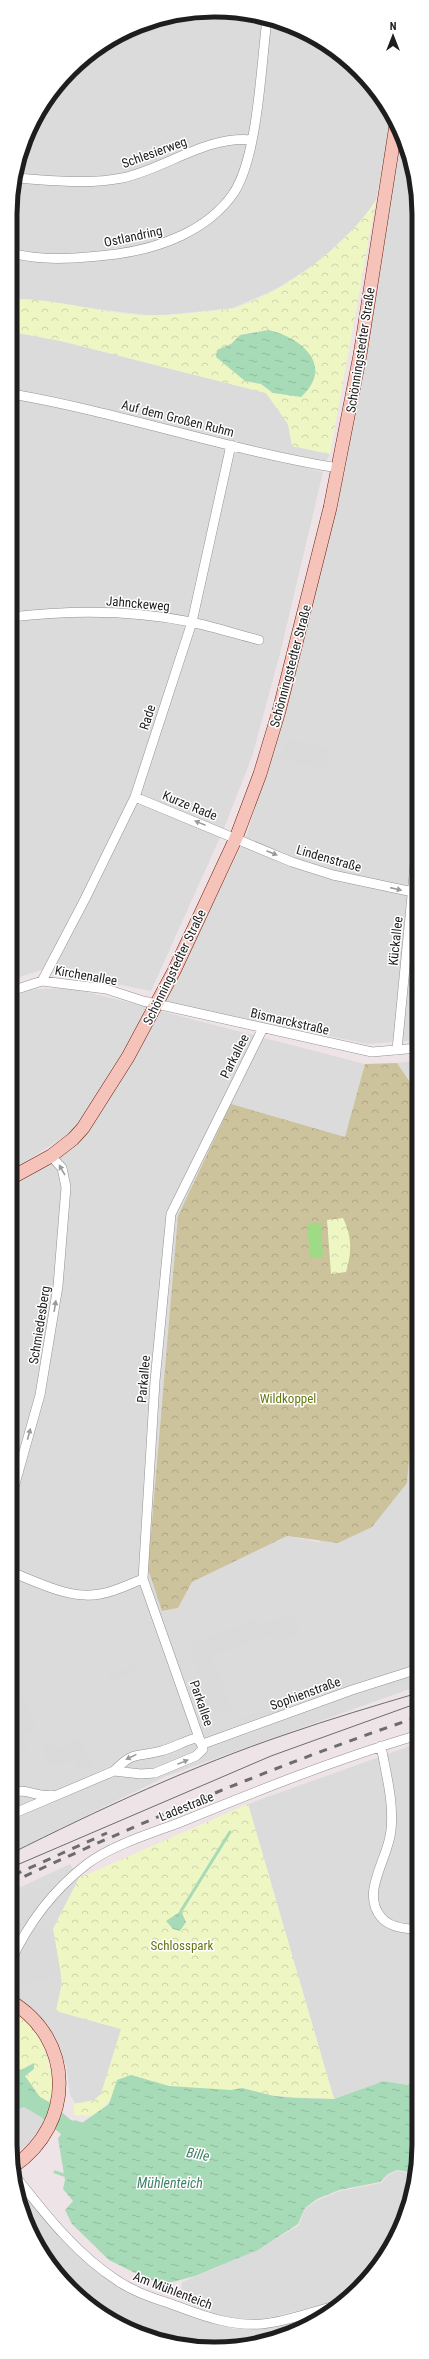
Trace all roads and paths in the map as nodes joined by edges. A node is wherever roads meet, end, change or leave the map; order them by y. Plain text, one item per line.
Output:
1 (265, 24) edge
2 (395, 133) edge
3 (252, 140) junction
4 (21, 178) edge
5 (17, 255) edge
6 (17, 395) edge
7 (230, 445) junction
8 (338, 468) junction
9 (17, 616) edge
10 (192, 622) junction
11 (259, 640) dead end
12 (135, 797) junction
13 (236, 838) junction
14 (412, 891) edge
15 (412, 917) edge
16 (42, 981) junction
17 (17, 989) edge
18 (157, 1004) junction
19 (263, 1028) junction
20 (412, 1049) edge
21 (396, 1050) junction
22 (51, 1156) junction
23 (17, 1175) edge
24 (17, 1477) edge
25 (17, 1574) edge
26 (143, 1579) junction
27 (412, 1671) edge
28 (412, 1737) edge
29 (203, 1744) junction
30 (381, 1746) junction
31 (114, 1771) junction
32 (17, 1792) edge
33 (58, 1794) junction
34 (17, 1812) edge
35 (412, 1928) edge
36 (17, 1951) edge
37 (17, 2004) edge
38 (18, 2163) edge
39 (21, 2183) edge
40 (325, 2308) edge

1 - 3 street, Ostlandring
2 - 8 main road, Schönningstedter Straße
3 - 4 street, Schlesierweg
3 - 5 street, Ostlandring
6 - 7 street, Auf dem Großen Ruhm
7 - 8 street, Auf dem Großen Ruhm
7 - 10 street, Rade
8 - 13 main road, Schönningstedter Straße
9 - 10 street, Jahnckeweg
10 - 11 street, Jahnckeweg
10 - 12 street, Rade
13 -> 12 street, Kurze Rade
12 - 16 street, Rade
13 -> 14 street, Lindenstraße
13 - 18 main road, Schönningstedter Straße
15 - 21 street, Kückallee
16 - 17 street, Kirchenallee
16 - 18 street, Kirchenallee
18 - 19 street, Bismarckstraße
18 - 22 main road, Schönningstedter Straße
19 - 21 street, Bismarckstraße
19 - 26 street, Parkallee
20 - 21 street, Bismarckstraße
22 - 23 main road, Schönningstedter Straße
24 -> 22 street, Schmiedesberg
25 - 26 street
26 - 29 street, Parkallee
27 - 29 street, Sophienstraße
28 - 30 street, Ladestraße
29 -> 31 street, Sophienstraße
31 -> 29 street, Sophienstraße
30 - 35 street
30 - 36 street, Ladestraße
31 - 33 street, Sophienstraße
32 - 33 street, Sophienstraße
33 - 34 street, Sophienstraße
37 - 38 main road
39 - 40 street, Am Mühlenteich

